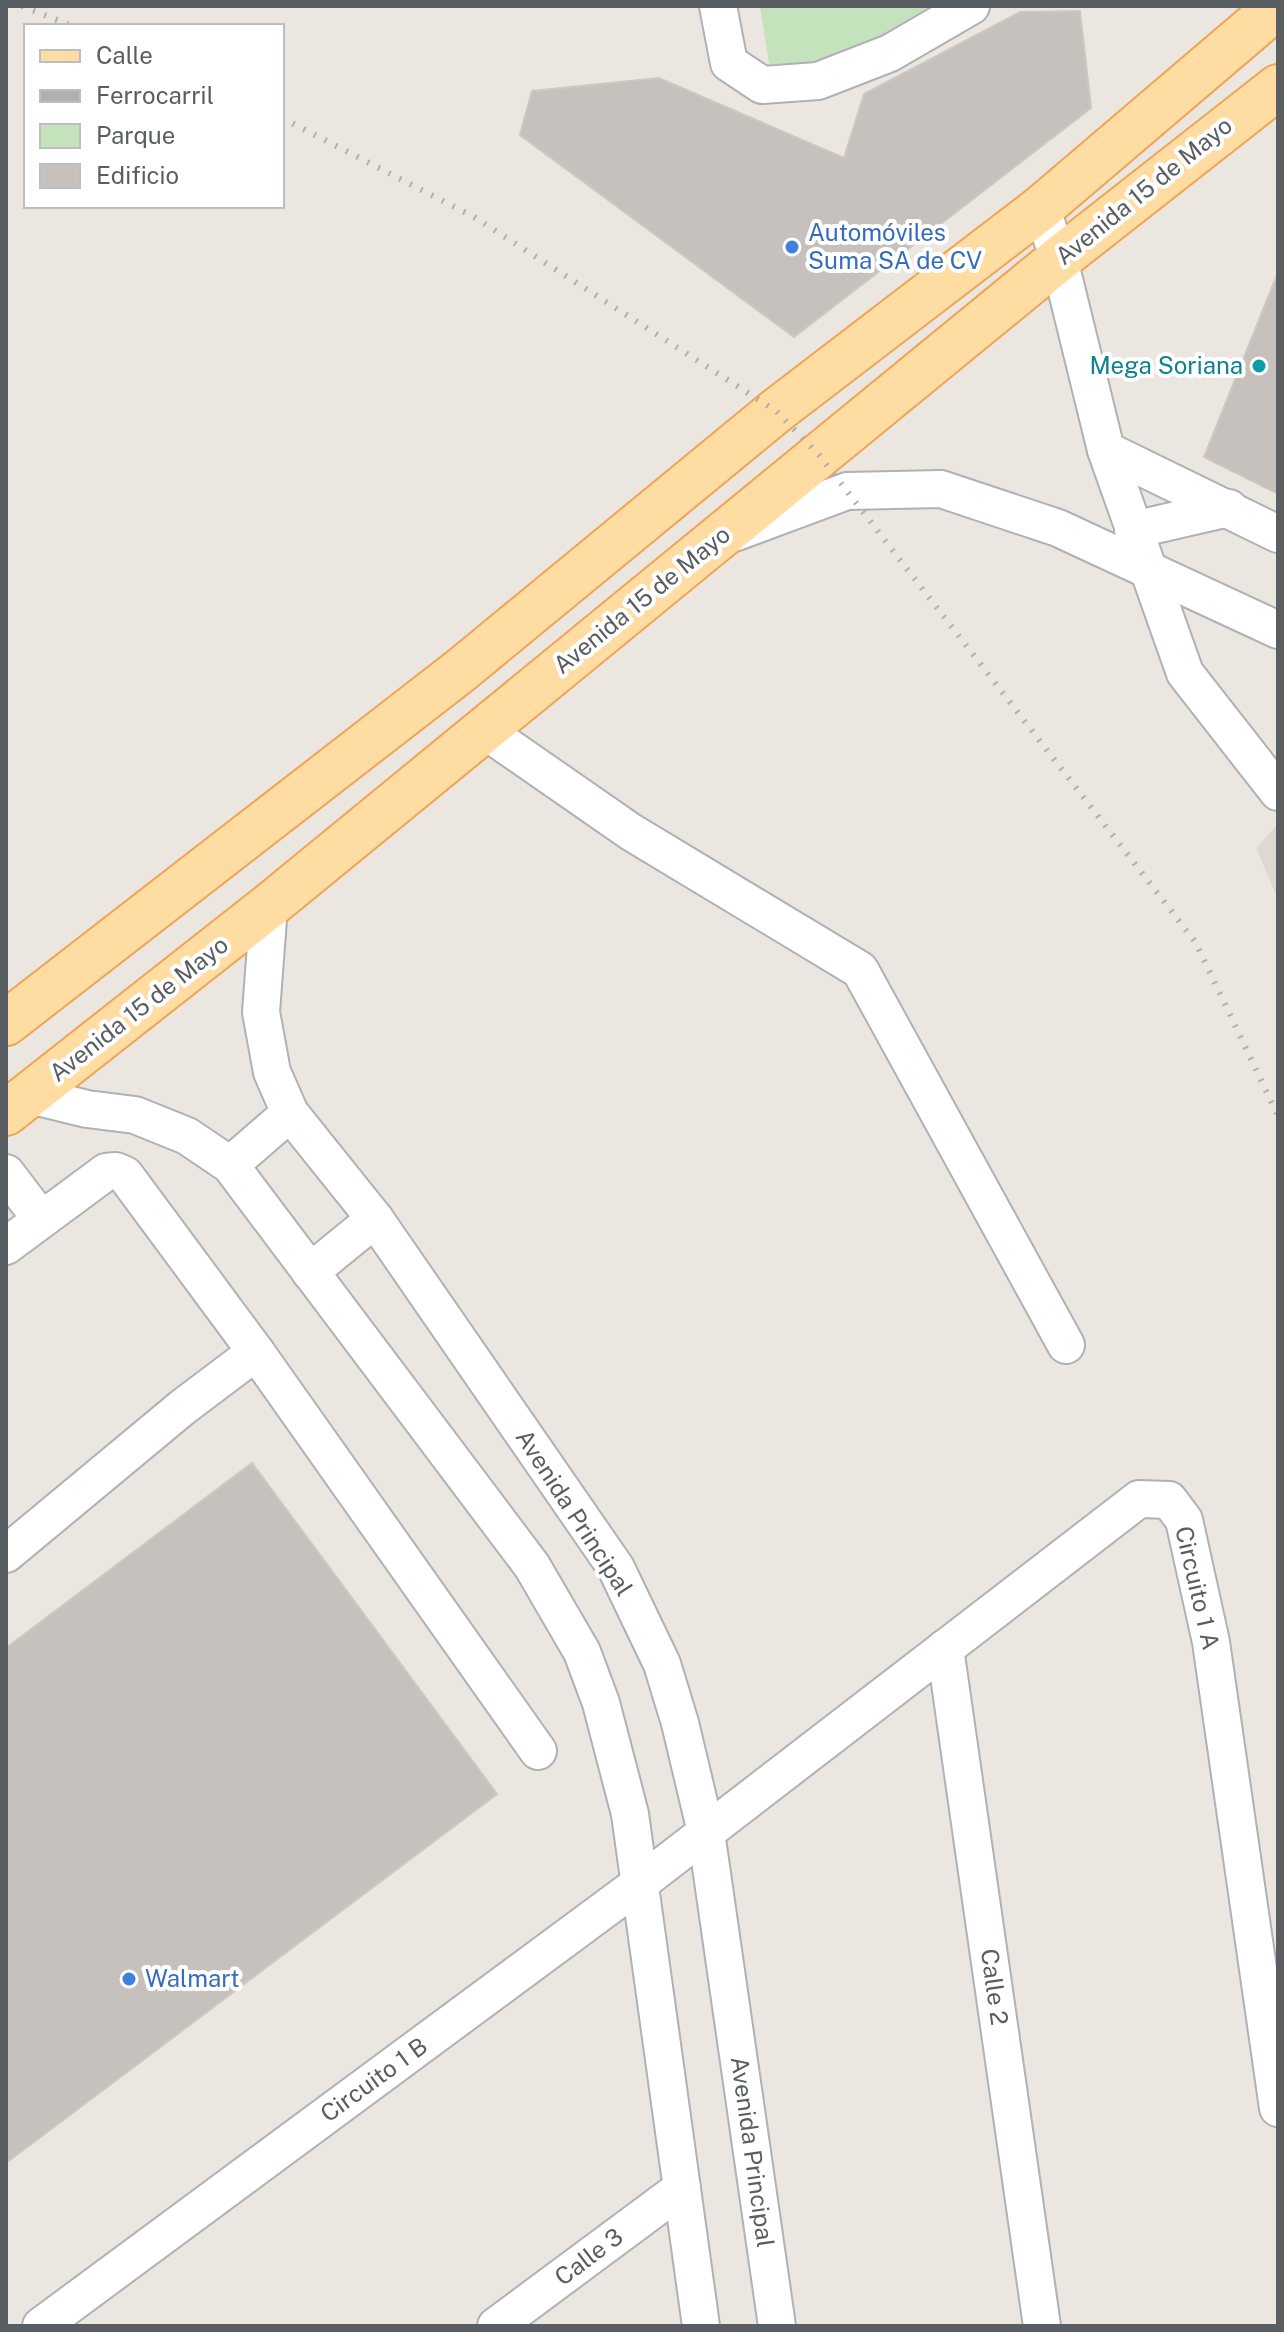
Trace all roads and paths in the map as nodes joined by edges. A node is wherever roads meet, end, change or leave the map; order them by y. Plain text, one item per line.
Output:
1 (718, 6) edge
2 (971, 6) edge
3 (1278, 6) edge
4 (1269, 95) edge
5 (1041, 208) junction
6 (1059, 259) junction
7 (1106, 450) junction
8 (1229, 508) junction
9 (1133, 530) junction
10 (1278, 534) edge
11 (718, 539) junction
12 (1147, 568) junction
13 (1278, 630) edge
14 (484, 730) junction
15 (1278, 792) edge
16 (269, 906) junction
17 (6, 1023) edge
18 (18, 1104) edge
19 (290, 1113) junction
20 (230, 1165) junction
21 (6, 1173) edge
22 (41, 1219) junction
23 (375, 1219) junction
24 (6, 1246) edge
25 (310, 1272) junction
26 (1066, 1345) dead end
27 (256, 1352) junction
28 (6, 1554) edge
29 (945, 1648) junction
30 (538, 1751) dead end
31 (706, 1832) junction
32 (639, 1884) junction
33 (1278, 2108) edge
34 (682, 2188) junction
35 (41, 2326) edge
36 (496, 2326) edge
37 (701, 2326) edge
38 (777, 2326) edge
39 (1042, 2326) edge

1 - 2 street
3 - 5 main road
4 - 6 main road, Avenida 15 de Mayo
5 - 6 street
5 - 17 main road
6 - 7 street
6 - 11 main road, Avenida 15 de Mayo
7 - 8 street
7 - 9 street
8 - 9 street
8 - 10 street
9 - 12 street
11 - 12 street
11 - 14 main road, Avenida 15 de Mayo
12 - 13 street
12 - 15 street
14 - 16 main road, Avenida 15 de Mayo
14 - 26 street
16 - 18 main road, Avenida 15 de Mayo
16 - 19 street, Avenida Principal
18 - 20 street
19 - 20 street
19 - 23 street, Avenida Principal
20 - 25 street
21 - 22 street
22 - 24 street
22 - 27 street
23 - 25 street
23 - 31 street, Avenida Principal
25 - 32 street
27 - 28 street
27 - 30 street
29 - 31 street, Circuito 1 A
29 - 33 street, Circuito 1 A
29 - 39 street, Calle 2
31 - 32 street, Circuito 1 B
31 - 38 street, Avenida Principal
32 - 34 street
32 - 35 street, Circuito 1 B
34 - 36 street, Calle 3
34 - 37 street

